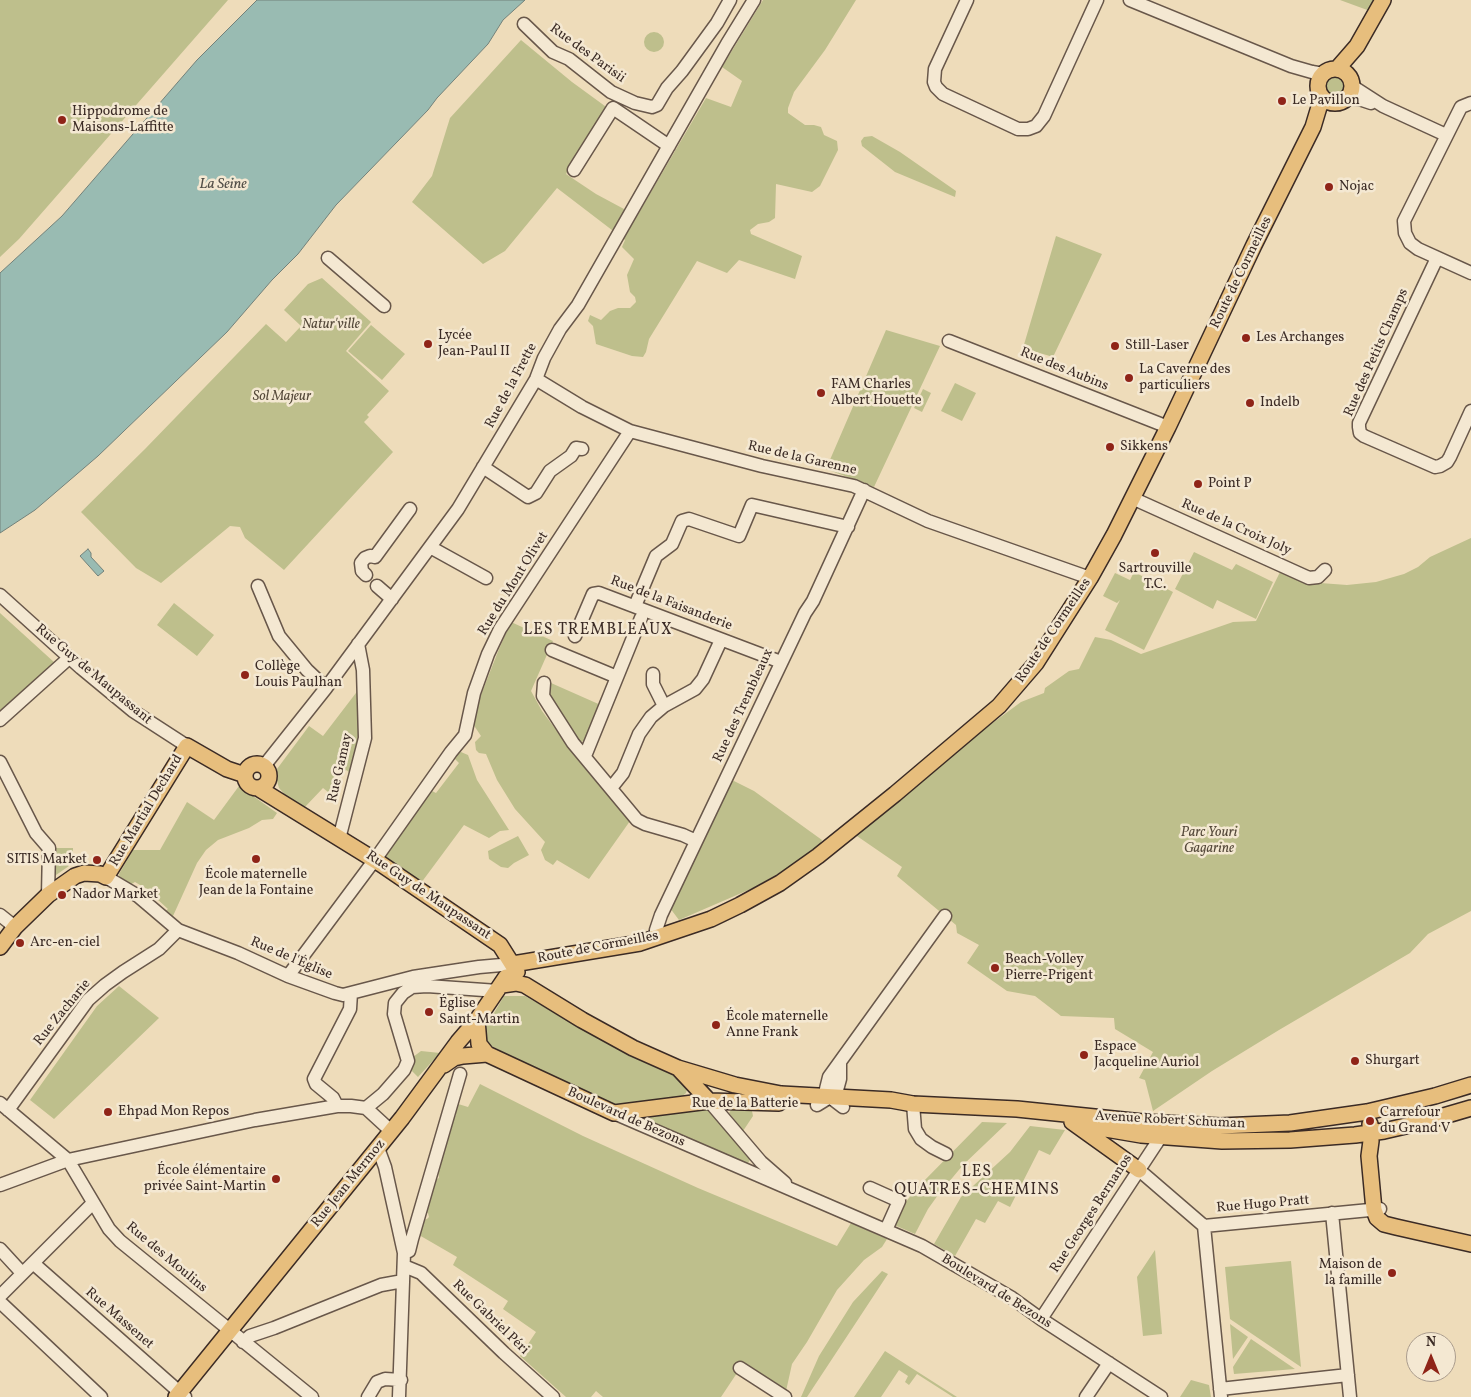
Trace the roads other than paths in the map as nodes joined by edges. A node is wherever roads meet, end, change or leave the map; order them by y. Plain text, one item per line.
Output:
1 (730, 0) edge
2 (754, 0) edge
3 (967, 0) edge
4 (1097, 0) edge
5 (1130, 0) edge
6 (1383, 0) edge
7 (524, 24) dead end
8 (1335, 85) junction
9 (619, 96) junction
10 (1471, 103) edge
11 (613, 108) junction
12 (1446, 135) junction
13 (669, 146) junction
14 (574, 170) dead end
15 (328, 258) dead end
16 (1437, 258) junction
17 (1471, 273) edge
18 (384, 306) dead end
19 (949, 341) dead end
20 (536, 379) junction
21 (1471, 411) edge
22 (1168, 427) junction
23 (630, 431) junction
24 (582, 449) dead end
25 (483, 467) junction
26 (864, 490) junction
27 (1132, 498) junction
28 (410, 509) dead end
29 (848, 527) junction
30 (430, 546) junction
31 (1325, 570) dead end
32 (366, 575) dead end
33 (486, 578) dead end
34 (1090, 578) junction
35 (258, 586) dead end
36 (377, 586) dead end
37 (0, 595) edge
38 (392, 599) junction
39 (638, 612) junction
40 (575, 636) dead end
41 (721, 640) junction
42 (358, 644) junction
43 (552, 650) dead end
44 (69, 658) junction
45 (781, 662) junction
46 (653, 674) dead end
47 (617, 677) junction
48 (544, 683) dead end
49 (326, 688) junction
50 (664, 706) junction
51 (0, 720) edge
52 (187, 746) junction
53 (585, 756) junction
54 (0, 762) edge
55 (245, 775) junction
56 (263, 778) junction
57 (611, 788) junction
58 (339, 839) junction
59 (696, 841) junction
60 (374, 860) junction
61 (106, 877) junction
62 (48, 895) junction
63 (0, 915) edge
64 (945, 916) dead end
65 (15, 928) junction
66 (178, 930) junction
67 (657, 938) junction
68 (0, 947) edge
69 (512, 964) junction
70 (288, 976) junction
71 (525, 984) junction
72 (500, 988) junction
73 (352, 993) junction
74 (477, 1020) junction
75 (487, 1054) junction
76 (440, 1067) junction
77 (678, 1068) junction
78 (460, 1074) dead end
79 (1471, 1085) edge
80 (697, 1087) junction
81 (831, 1097) junction
82 (710, 1101) junction
83 (913, 1104) junction
84 (678, 1105) junction
85 (337, 1106) junction
86 (4, 1107) edge
87 (366, 1108) junction
88 (1471, 1108) edge
89 (1032, 1111) junction
90 (614, 1113) junction
91 (1072, 1122) junction
92 (1370, 1127) junction
93 (1161, 1130) junction
94 (391, 1131) junction
95 (378, 1148) junction
96 (946, 1154) dead end
97 (68, 1160) junction
98 (1138, 1170) junction
99 (0, 1185) edge
100 (870, 1188) dead end
101 (93, 1203) junction
102 (823, 1203) junction
103 (1377, 1209) junction
104 (1332, 1214) junction
105 (1204, 1226) junction
106 (886, 1230) junction
107 (1471, 1244) edge
108 (0, 1250) edge
109 (404, 1259) junction
110 (33, 1263) junction
111 (22, 1273) junction
112 (403, 1281) junction
113 (0, 1296) edge
114 (0, 1302) edge
115 (1041, 1319) junction
116 (230, 1332) junction
117 (242, 1342) junction
118 (1109, 1363) junction
119 (740, 1368) dead end
120 (1348, 1375) junction
121 (400, 1380) junction
122 (1220, 1393) edge
123 (180, 1395) edge
124 (781, 1396) edge
125 (101, 1397) edge
126 (312, 1397) edge
127 (368, 1397) edge
128 (399, 1397) edge
129 (553, 1397) edge
130 (1086, 1397) edge
131 (1160, 1397) edge
132 (1350, 1397) edge

1 - 9 street, Rue des Parisii
2 - 13 street, Rue de la Frette
3 - 4 street
5 - 8 street
6 - 8 main road
7 - 9 street, Rue des Parisii
8 - 12 street
8 - 22 main road, Route de Cormeilles
9 - 11 street
10 - 12 street
11 - 13 street
11 - 14 street
12 - 16 street
13 - 20 street, Rue de la Frette
15 - 18 street
16 - 17 street
16 - 21 street, Rue des Petits Champs
19 - 22 street, Rue des Aubins
20 - 23 street, Rue de la Garenne
20 - 25 street, Rue de la Frette
22 - 27 main road, Route de Cormeilles
23 - 26 street, Rue de la Garenne
23 - 60 street, Rue du Mont Olivet
24 - 25 street
25 - 30 street, Rue de la Frette
26 - 29 street, Rue des Trembleaux
26 - 34 street, Rue de la Garenne
27 - 31 street, Rue de la Croix Joly
27 - 34 main road, Route de Cormeilles
28 - 32 street
29 - 39 street
29 - 45 street, Rue des Trembleaux
30 - 33 street
30 - 38 street, Rue de la Frette
34 - 67 main road, Route de Cormeilles
35 - 49 street
36 - 38 street
37 - 44 street, Rue Guy de Maupassant
38 - 42 street, Rue de la Frette
39 - 40 street, Rue de la Faisanderie
39 - 41 street, Rue de la Faisanderie
39 - 47 street
41 - 45 street, Rue de la Faisanderie
41 - 50 street
42 - 49 street, Rue de la Frette
42 - 58 street, Rue Gamay
43 - 47 street
44 - 51 street
44 - 52 street, Rue Guy de Maupassant
45 - 59 street, Rue des Trembleaux
46 - 50 street
47 - 53 street
48 - 53 street
49 - 56 street, Rue de la Frette
50 - 57 street
52 - 55 main road, Rue Guy de Maupassant
52 - 61 main road, Rue Martial Dechard
53 - 57 street
54 - 62 street
55 - 56 main road
55 - 56 main road
56 - 58 main road, Rue Guy de Maupassant
57 - 59 street
58 - 60 main road, Rue Guy de Maupassant
59 - 67 street, Rue des Trembleaux
60 - 69 main road, Rue Guy de Maupassant
60 - 70 street, Rue du Mont Olivet
61 - 62 main road
61 - 66 street, Rue de l'Église
62 - 65 main road
63 - 65 street
64 - 81 street
65 - 68 main road
66 - 70 street, Rue de l'Église
66 - 86 street, Rue Zacharie
67 - 69 main road, Route de Cormeilles
69 - 71 main road, Rue Guy de Maupassant
69 - 72 main road, Rue Jean Mermoz
69 - 73 street, Rue de l'Église
70 - 73 street, Rue de l'Église
71 - 72 main road
71 - 77 main road
72 - 74 main road, Rue Jean Mermoz
72 - 87 street
73 - 85 street
74 - 75 main road
74 - 76 main road, Rue Jean Mermoz
75 - 76 main road, Boulevard de Bezons
75 - 90 main road, Boulevard de Bezons
76 - 94 main road, Rue Jean Mermoz
77 - 80 main road
77 - 81 main road
78 - 109 street
79 - 92 main road
80 - 82 main road
80 - 84 main road, Rue de la Batterie
81 - 82 main road, Rue de la Batterie
81 - 83 main road, Avenue Robert Schuman
82 - 84 main road, Rue de la Batterie
82 - 102 street, Boulevard de Bezons
83 - 89 main road, Avenue Robert Schuman
83 - 96 street
84 - 90 main road, Rue de la Batterie
85 - 87 street
85 - 97 street
86 - 97 street, Rue des Moulins
87 - 94 street
88 - 92 main road, Avenue Robert Schuman
89 - 91 main road, Avenue Robert Schuman
89 - 93 main road, Avenue Robert Schuman
90 - 102 street, Boulevard de Bezons
91 - 93 main road, Avenue Robert Schuman
91 - 98 main road
92 - 93 main road, Avenue Robert Schuman
92 - 93 main road, Avenue Robert Schuman
92 - 103 main road
93 - 98 street, Rue Georges Bernanos
94 - 95 main road, Rue Jean Mermoz
95 - 109 street
95 - 116 main road, Rue Jean Mermoz
97 - 99 street
97 - 101 street, Rue des Moulins
98 - 105 street, Rue Hugo Pratt
98 - 115 street, Rue Georges Bernanos
100 - 106 street
101 - 110 street
101 - 116 street, Rue des Moulins
102 - 106 street, Boulevard de Bezons
103 - 104 street, Rue Hugo Pratt
103 - 107 main road
104 - 105 street, Rue Hugo Pratt
104 - 120 street
105 - 122 street
106 - 115 street, Boulevard de Bezons
108 - 111 street
109 - 112 street
109 - 129 street, Rue Gabriel Péri
110 - 111 street
110 - 123 street, Rue Massenet
111 - 113 street
112 - 117 street
112 - 121 street
114 - 125 street
115 - 118 street, Boulevard de Bezons
116 - 117 street, Rue des Moulins
116 - 123 main road, Rue Jean Mermoz
117 - 126 street, Rue des Moulins
118 - 130 street
118 - 131 street, Boulevard de Bezons
119 - 124 street
120 - 122 street
120 - 132 street
121 - 127 street
121 - 128 street

